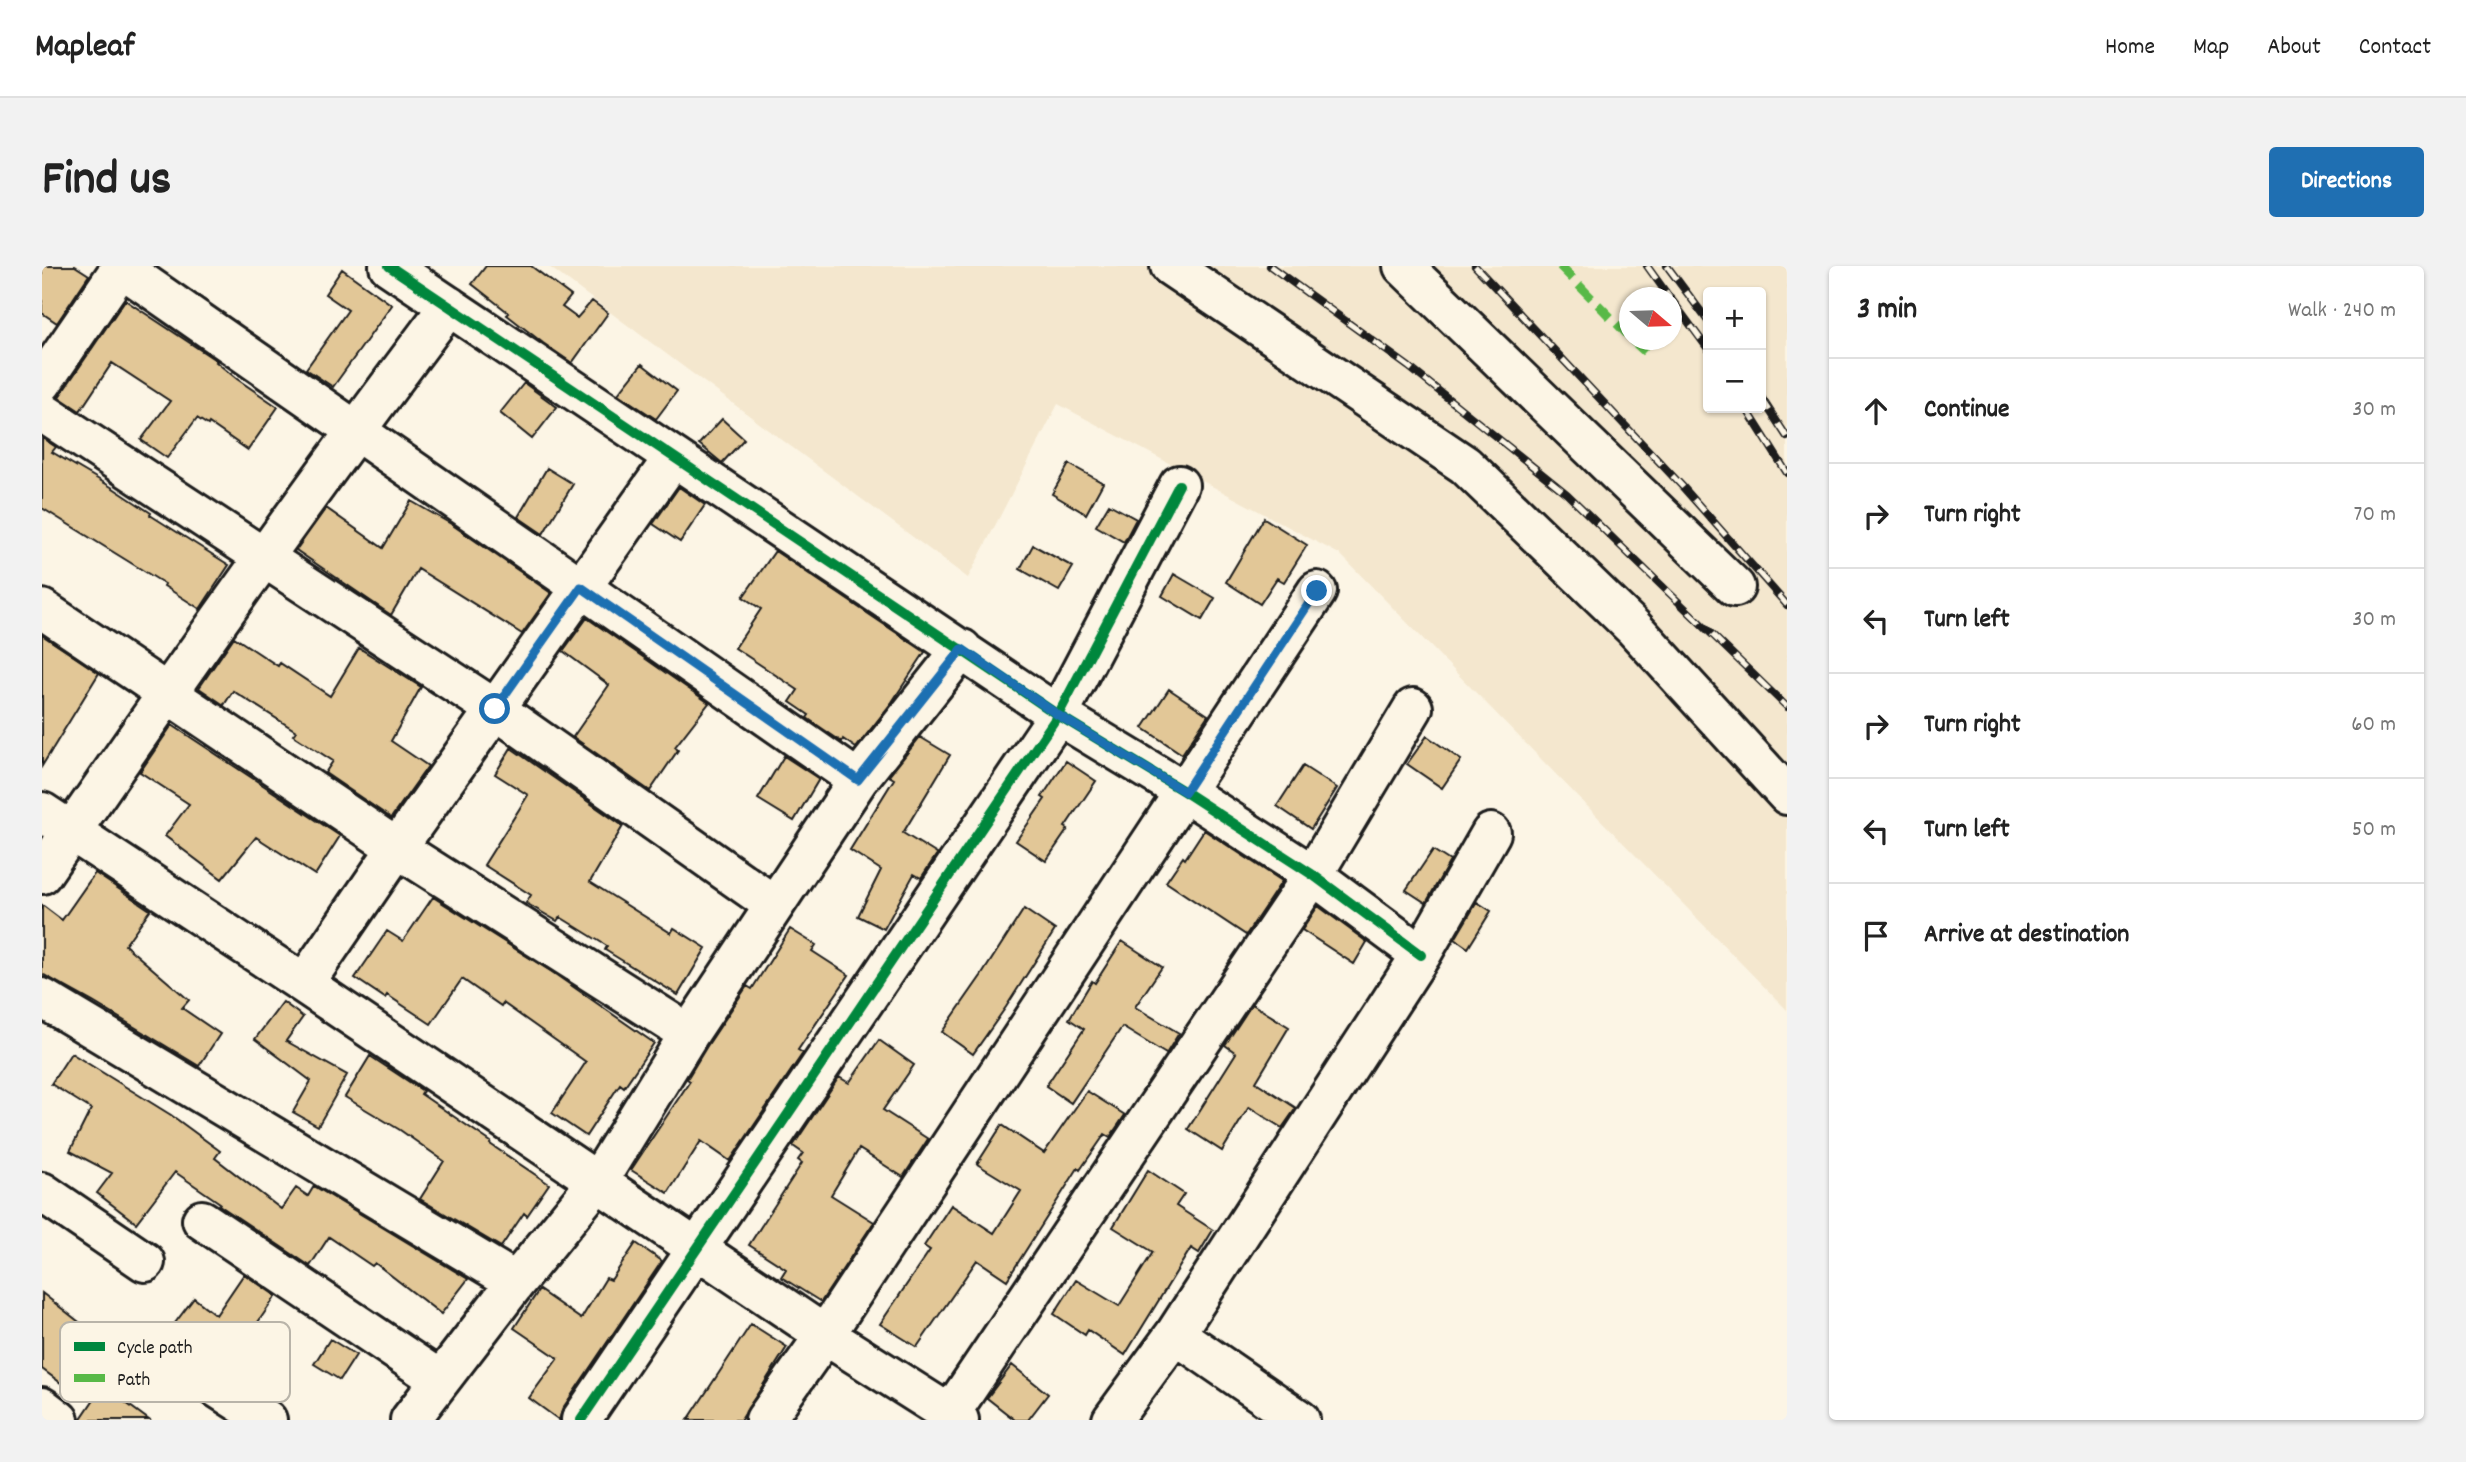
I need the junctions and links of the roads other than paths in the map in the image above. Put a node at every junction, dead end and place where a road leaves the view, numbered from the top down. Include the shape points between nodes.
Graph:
1 (388, 266) edge
2 (1170, 266) edge
3 (1404, 266) edge
4 (120, 267) edge
5 (449, 306) junction
6 (42, 383) edge
7 (42, 412) edge
8 (355, 430) junction
9 (673, 458) junction
10 (1179, 485) dead end
11 (265, 559) junction
12 (581, 587) junction
13 (1735, 587) dead end
14 (1317, 591) dead end
15 (42, 609) edge
16 (962, 649) junction
17 (167, 692) junction
18 (1413, 708) dead end
19 (495, 709) junction
20 (1058, 715) junction
21 (858, 780) junction
22 (1185, 792) junction
23 (1787, 795) edge
24 (56, 822) edge
25 (1491, 833) dead end
26 (397, 848) junction
27 (42, 874) edge
28 (1313, 875) junction
29 (775, 905) junction
30 (1422, 955) junction
31 (304, 984) junction
32 (42, 998) edge
33 (689, 1034) junction
34 (598, 1181) junction
35 (42, 1192) edge
36 (202, 1220) dead end
37 (699, 1248) junction
38 (145, 1262) dead end
39 (516, 1282) junction
40 (1175, 1334) junction
41 (825, 1335) junction
42 (440, 1380) junction
43 (239, 1402) edge
44 (42, 1407) edge
45 (952, 1418) edge
46 (59, 1420) edge
47 (267, 1420) edge
48 (410, 1420) edge
49 (581, 1420) edge
50 (765, 1420) edge
51 (1112, 1420) edge
52 (1300, 1420) edge

1 - 5 street
2 - 23 street via 1465,465 1633,627
3 - 13 street
4 - 6 street
4 - 8 street
5 - 8 street
5 - 9 street
7 - 11 street
8 - 11 street
8 - 12 street
9 - 12 street
9 - 16 street
10 - 20 street
11 - 17 street
11 - 19 street
12 - 19 street
12 - 21 street
14 - 22 street
15 - 17 street
16 - 20 street
16 - 21 street
17 - 24 street
17 - 26 street
18 - 28 street
19 - 26 street
19 - 29 street
20 - 22 street
20 - 37 street
21 - 29 street
22 - 28 street
22 - 41 street
24 - 27 street
24 - 31 street
25 - 30 street
26 - 31 street
26 - 33 street
28 - 30 street
28 - 45 street
29 - 33 street
30 - 40 street
31 - 34 street
32 - 39 street
33 - 34 street
34 - 37 street
34 - 39 street
35 - 38 street
36 - 42 street
37 - 41 street
37 - 49 street
39 - 42 street
40 - 51 street
40 - 52 street
41 - 45 street
41 - 50 street
42 - 48 street
43 - 47 street
44 - 46 street

